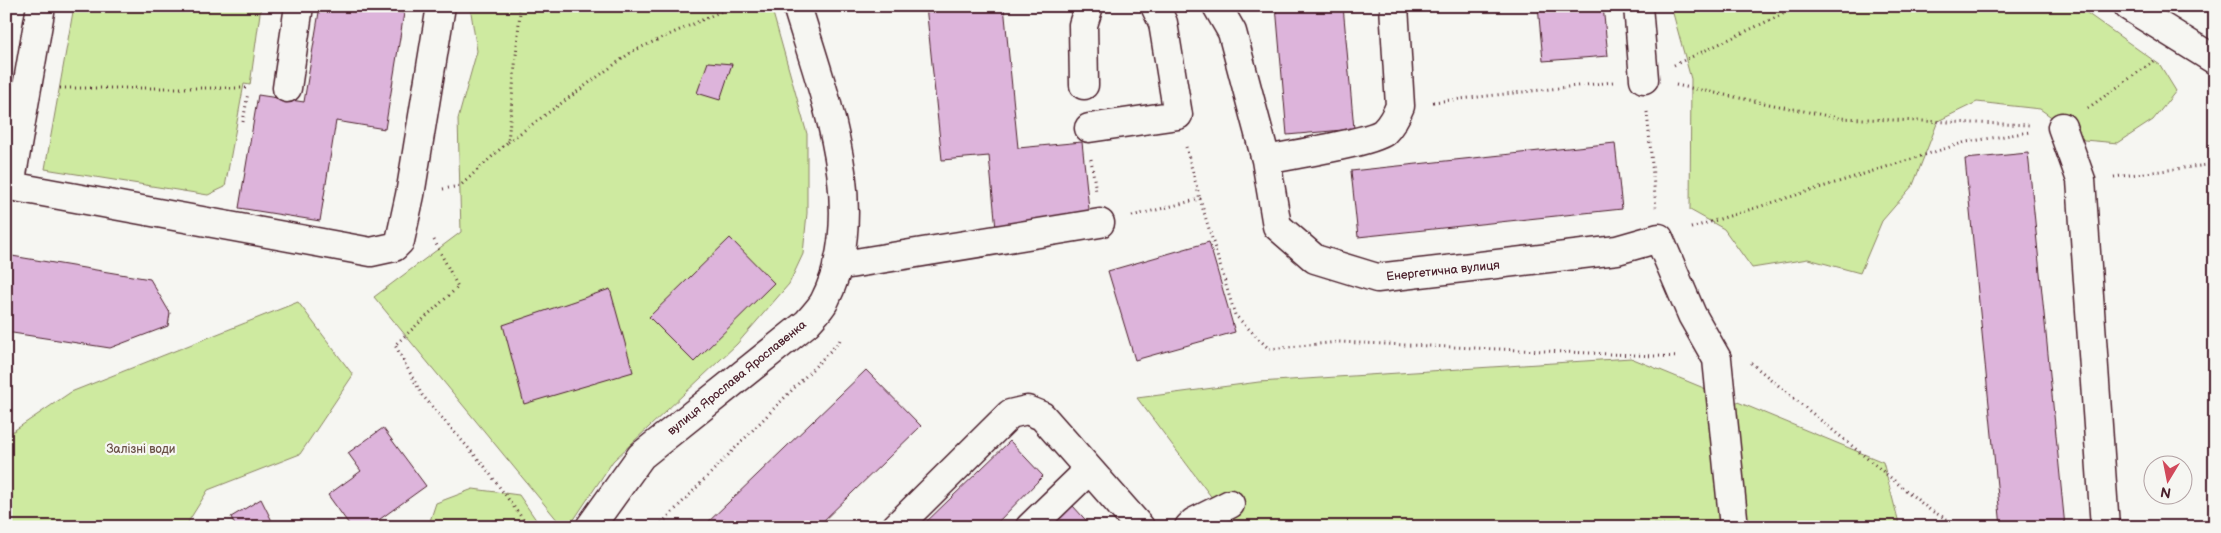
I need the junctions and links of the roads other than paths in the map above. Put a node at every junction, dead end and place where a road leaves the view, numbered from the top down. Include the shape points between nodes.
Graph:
1 (41, 6) edge
2 (299, 6) edge
3 (441, 6) edge
4 (797, 6) edge
5 (1089, 6) edge
6 (1155, 6) edge
7 (1217, 6) edge
8 (1394, 6) edge
9 (1638, 6) edge
10 (2128, 6) edge
11 (2215, 60) edge
12 (1644, 78) road end
13 (1084, 85) dead end
14 (287, 88) dead end
15 (2062, 127) road end
16 (1089, 128) dead end
17 (1266, 160) junction
18 (8, 188) edge
19 (1100, 223) road end
20 (837, 266) junction
21 (1089, 470) junction
22 (1230, 504) dead end
23 (590, 527) edge
24 (896, 527) edge
25 (1030, 527) edge
26 (1140, 527) edge
27 (1189, 527) edge
28 (1734, 527) edge
29 (2105, 527) edge

1 - 18 street
2 - 14 street
3 - 18 street via 410,195 400,240 394,247 371,252
4 - 20 street, вулиця Ярослава Ярославенка via 836,138 845,217
5 - 13 street via 1083,25
6 - 16 street via 1163,23 1178,115
7 - 17 street, Енергетична вулиця via 1232,32
8 - 17 street via 1400,106 1394,120 1382,134
9 - 12 street
10 - 11 street
15 - 29 street via 2081,180
17 - 28 street, Енергетична вулиця via 1277,226 1315,259 1377,278 1617,250 1659,238 1692,315 1717,359
19 - 20 street
20 - 23 street, вулиця Ярослава Ярославенка via 824,302 807,323 641,456
21 - 24 street via 1042,416 1027,410 1010,414
21 - 25 street
21 - 26 street
22 - 27 street

